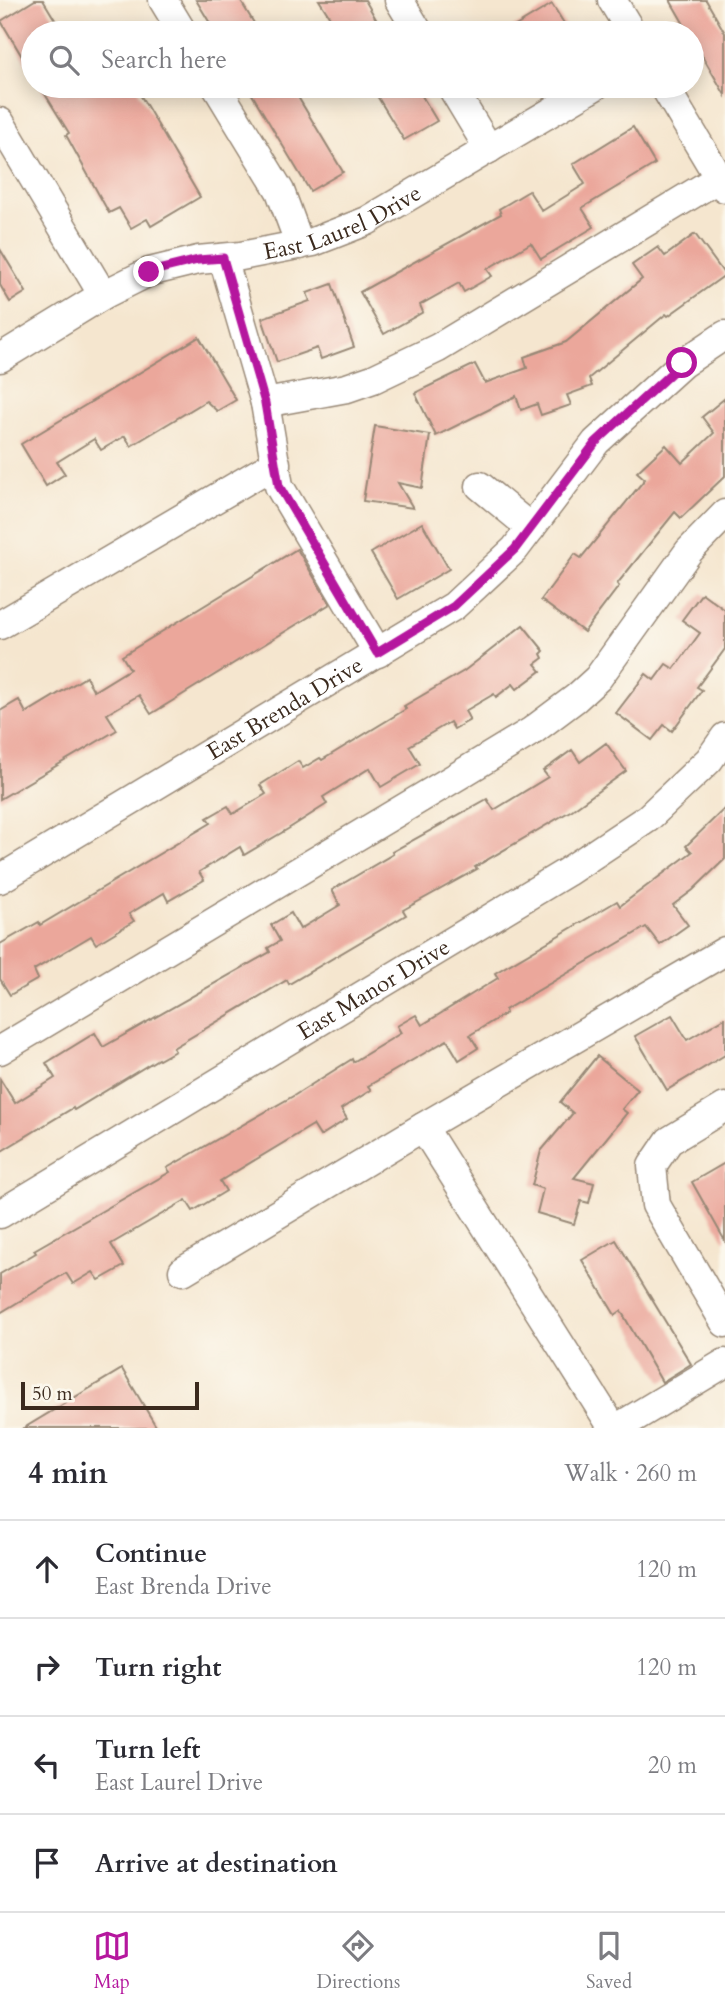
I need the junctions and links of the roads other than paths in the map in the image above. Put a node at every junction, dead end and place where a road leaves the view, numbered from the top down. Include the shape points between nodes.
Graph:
1 (163, 0) edge
2 (399, 0) edge
3 (612, 0) edge
4 (176, 21) edge
5 (412, 21) edge
6 (625, 21) edge
7 (223, 98) edge
8 (458, 98) edge
9 (575, 98) edge
10 (671, 98) edge
11 (0, 122) edge
12 (489, 149) junction
13 (722, 183) edge
14 (300, 245) junction
15 (223, 258) junction
16 (103, 295) junction
17 (725, 335) edge
18 (0, 358) edge
19 (265, 403) junction
20 (276, 463) junction
21 (480, 486) dead end
22 (725, 514) edge
23 (531, 528) junction
24 (0, 625) edge
25 (377, 653) junction
26 (725, 737) edge
27 (0, 879) edge
28 (725, 951) edge
29 (0, 1050) edge
30 (725, 1107) edge
31 (423, 1127) junction
32 (0, 1213) edge
33 (183, 1271) dead end
34 (715, 1284) edge
35 (725, 1323) edge
36 (725, 1363) edge
37 (615, 1428) edge

1 - 4 street
2 - 5 street
3 - 6 street
7 - 14 street via 281,191
8 - 12 street
9 - 12 street, East Laurel Drive
10 - 13 street
11 - 16 street
12 - 14 street, East Laurel Drive via 368,221
13 - 19 street via 439,348 347,388
14 - 15 street, East Laurel Drive
15 - 16 street, East Laurel Drive via 149,272
15 - 19 street
16 - 18 street, East Laurel Drive
17 - 23 street, East Brenda Drive via 682,363 596,442
19 - 20 street
20 - 24 street
20 - 25 street via 279,486
21 - 23 street
22 - 29 street via 689,551 598,678 532,731
23 - 25 street, East Brenda Drive via 454,606
25 - 27 street, East Brenda Drive
26 - 32 street, East Manor Drive via 709,760 648,818 567,872
28 - 31 street
30 - 34 street via 669,1141 652,1166 656,1205
31 - 33 street
31 - 37 street
34 - 35 street
36 - 37 street

